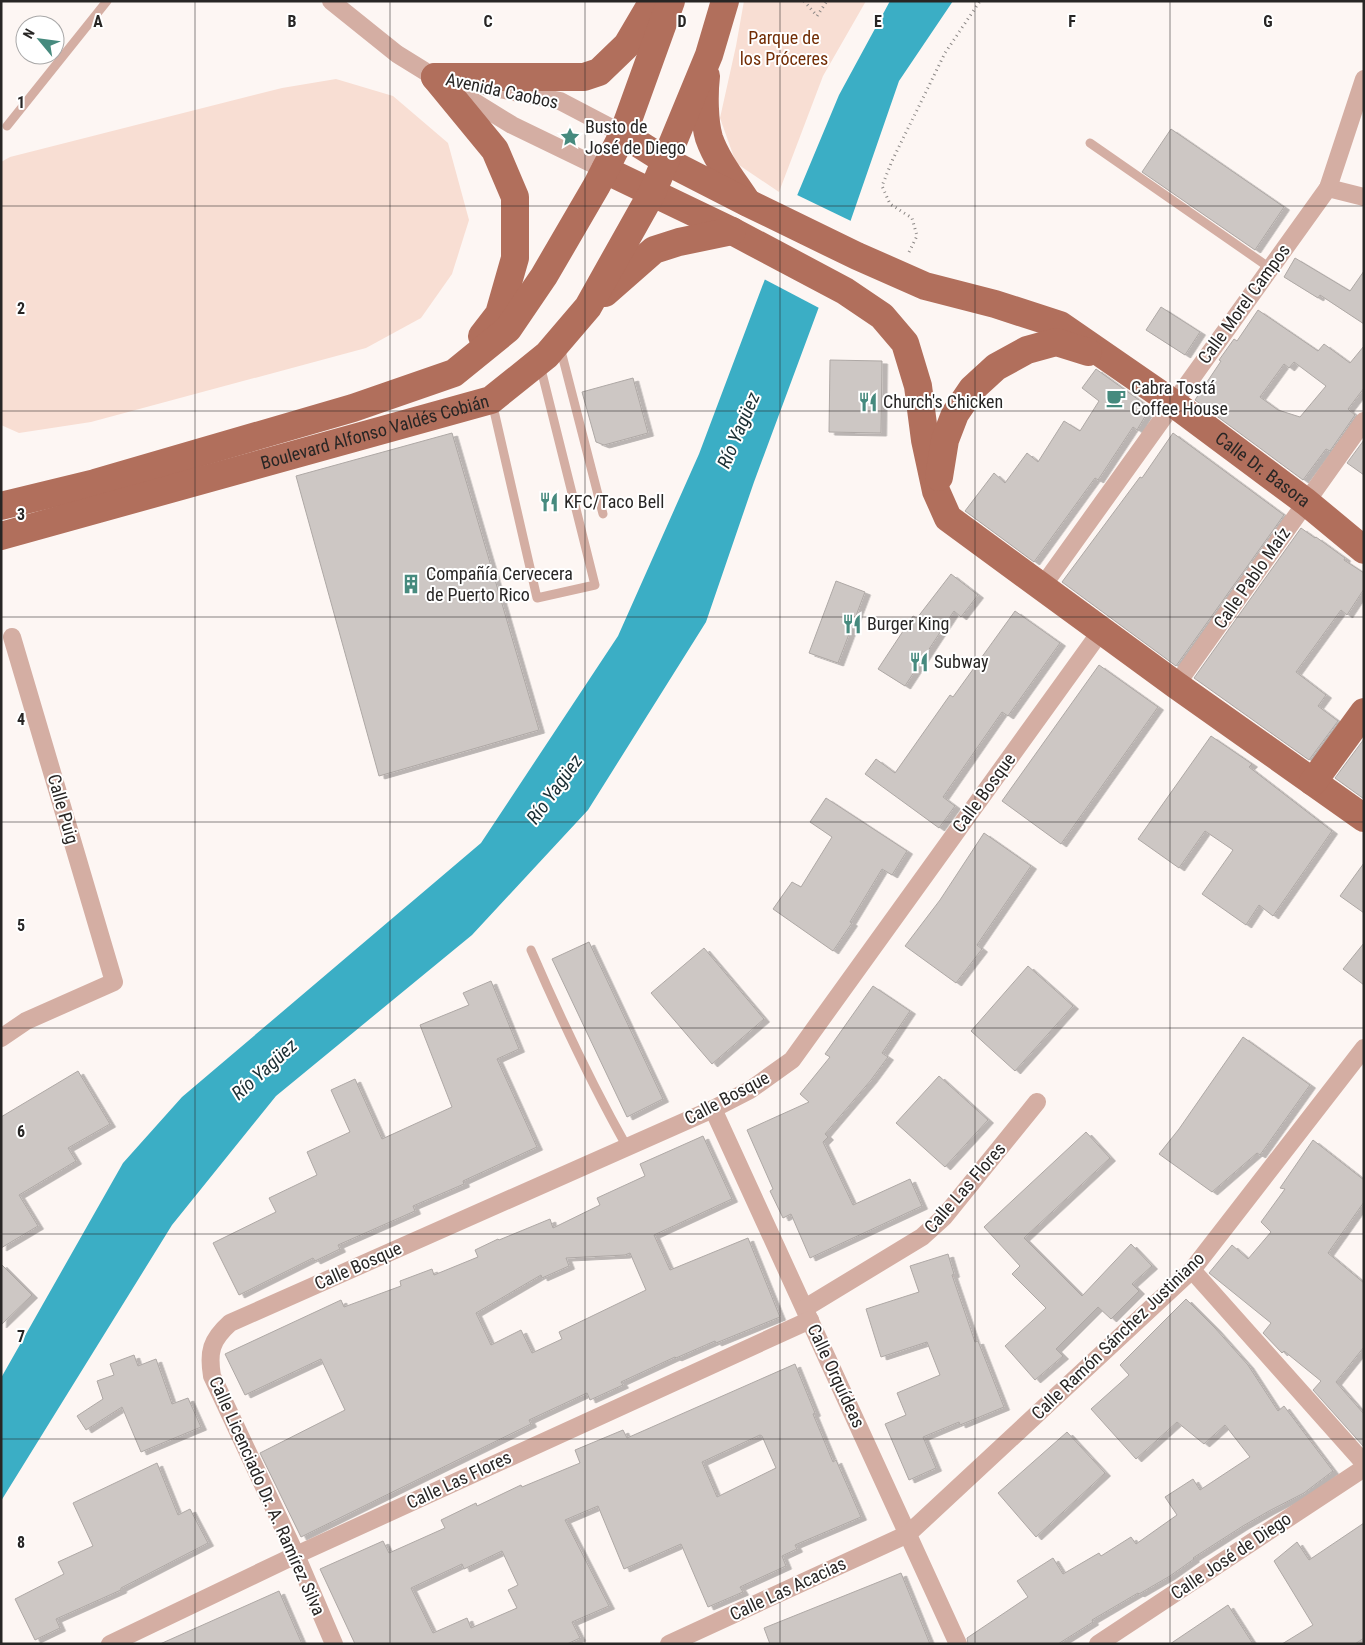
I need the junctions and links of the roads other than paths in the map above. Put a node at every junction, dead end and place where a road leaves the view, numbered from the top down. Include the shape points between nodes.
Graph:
1 (107, 1) edge
2 (331, 1) edge
3 (653, 1) edge
4 (671, 1) edge
5 (726, 1) edge
6 (709, 55) junction
7 (434, 77) junction
8 (1364, 79) edge
9 (7, 126) dead end
10 (623, 134) junction
11 (1090, 143) dead end
12 (666, 161) junction
13 (605, 170) junction
14 (1328, 188) junction
15 (652, 193) junction
16 (1364, 197) edge
17 (748, 203) junction
18 (732, 231) junction
19 (1270, 268) junction
20 (588, 307) junction
21 (558, 342) junction
22 (1109, 358) junction
23 (539, 362) junction
24 (454, 373) junction
25 (491, 400) junction
26 (1173, 403) junction
27 (1364, 422) edge
28 (936, 491) junction
29 (1306, 502) junction
30 (1, 506) edge
31 (603, 514) dead end
32 (1, 536) edge
33 (1364, 550) edge
34 (1042, 587) junction
35 (1102, 630) junction
36 (12, 637) dead end
37 (1176, 685) junction
38 (1364, 712) edge
39 (1312, 782) junction
40 (1364, 818) edge
41 (531, 950) dead end
42 (1, 1038) edge
43 (1364, 1048) edge
44 (1037, 1102) dead end
45 (713, 1109) junction
46 (627, 1147) junction
47 (1192, 1270) junction
48 (807, 1314) junction
49 (230, 1323) joint
50 (1364, 1463) edge
51 (1364, 1468) edge
52 (908, 1534) junction
53 (296, 1555) junction
54 (110, 1644) edge
55 (334, 1644) edge
56 (669, 1644) edge
57 (958, 1644) edge
58 (1098, 1644) edge

1 - 9 lane
2 - 7 street, Avenida Caobos via 397,54
3 - 7 main road via 627,45 599,72 584,77
4 - 10 main road, Boulevard Alfonso Valdés Cobián
5 - 6 main road
6 - 12 main road, Boulevard Alfonso Valdés Cobián
6 - 17 main road via 704,95 709,137 722,164
7 - 10 street, Avenida Caobos via 560,101
7 - 13 street, Avenida Caobos via 512,126
7 - 24 main road via 495,150 515,197 515,258 499,314
8 - 14 street, Calle Morel Campos
10 - 12 main road, Calle Dr. Basora
10 - 13 main road, Boulevard Alfonso Valdés Cobián
11 - 19 lane
12 - 15 main road, Boulevard Alfonso Valdés Cobián
12 - 17 main road, Calle Dr. Basora
13 - 15 main road
13 - 24 main road, Boulevard Alfonso Valdés Cobián via 544,276 508,329
14 - 16 street
14 - 19 street, Calle Morel Campos
15 - 18 main road
15 - 20 main road, Boulevard Alfonso Valdés Cobián
17 - 22 main road, Calle Dr. Basora via 925,286 1060,325
18 - 20 main road via 654,250
18 - 28 main road via 845,291 882,316 905,343 918,386
19 - 26 street, Calle Morel Campos
20 - 21 main road, Boulevard Alfonso Valdés Cobián
21 - 23 main road, Boulevard Alfonso Valdés Cobián
21 - 31 lane
22 - 26 main road, Calle Dr. Basora
22 - 28 main road via 1056,342 1027,350 996,366 972,389 955,414 945,440
23 - 25 main road, Boulevard Alfonso Valdés Cobián
23 - 25 lane via 595,584 538,598
24 - 30 main road, Boulevard Alfonso Valdés Cobián via 353,408 95,483
25 - 32 main road, Boulevard Alfonso Valdés Cobián
26 - 29 main road, Calle Dr. Basora
26 - 34 street, Calle Morel Campos
27 - 29 street, Calle Pablo Maíz
28 - 34 main road via 948,518
29 - 33 main road, Calle Dr. Basora
29 - 37 street, Calle Pablo Maíz
34 - 35 main road
35 - 37 main road
35 - 45 street, Calle Bosque via 792,1060 750,1090
36 - 42 street, Calle Puig via 114,982 26,1020
37 - 39 main road
38 - 39 main road
39 - 40 main road
41 - 46 lane via 590,1080
43 - 47 street, Calle Ramón Sánchez Justiniano
44 - 48 street, Calle Las Flores via 944,1217 922,1237
45 - 46 street, Calle Bosque
45 - 48 street, Calle Orquídeas
46 - 49 street, Calle Bosque
47 - 50 street
47 - 52 street, Calle Ramón Sánchez Justiniano
48 - 52 street, Calle Orquídeas
48 - 53 street, Calle Las Flores
49 - 53 street, Calle Licenciado Dr. A. Ramírez Silva via 212,1344 209,1359 212,1376
51 - 58 street, Calle José de Diego
52 - 56 street, Calle Las Acacias
52 - 57 street, Calle Orquídeas
53 - 54 street, Calle Las Flores
53 - 55 street, Calle Licenciado Dr. A. Ramírez Silva

